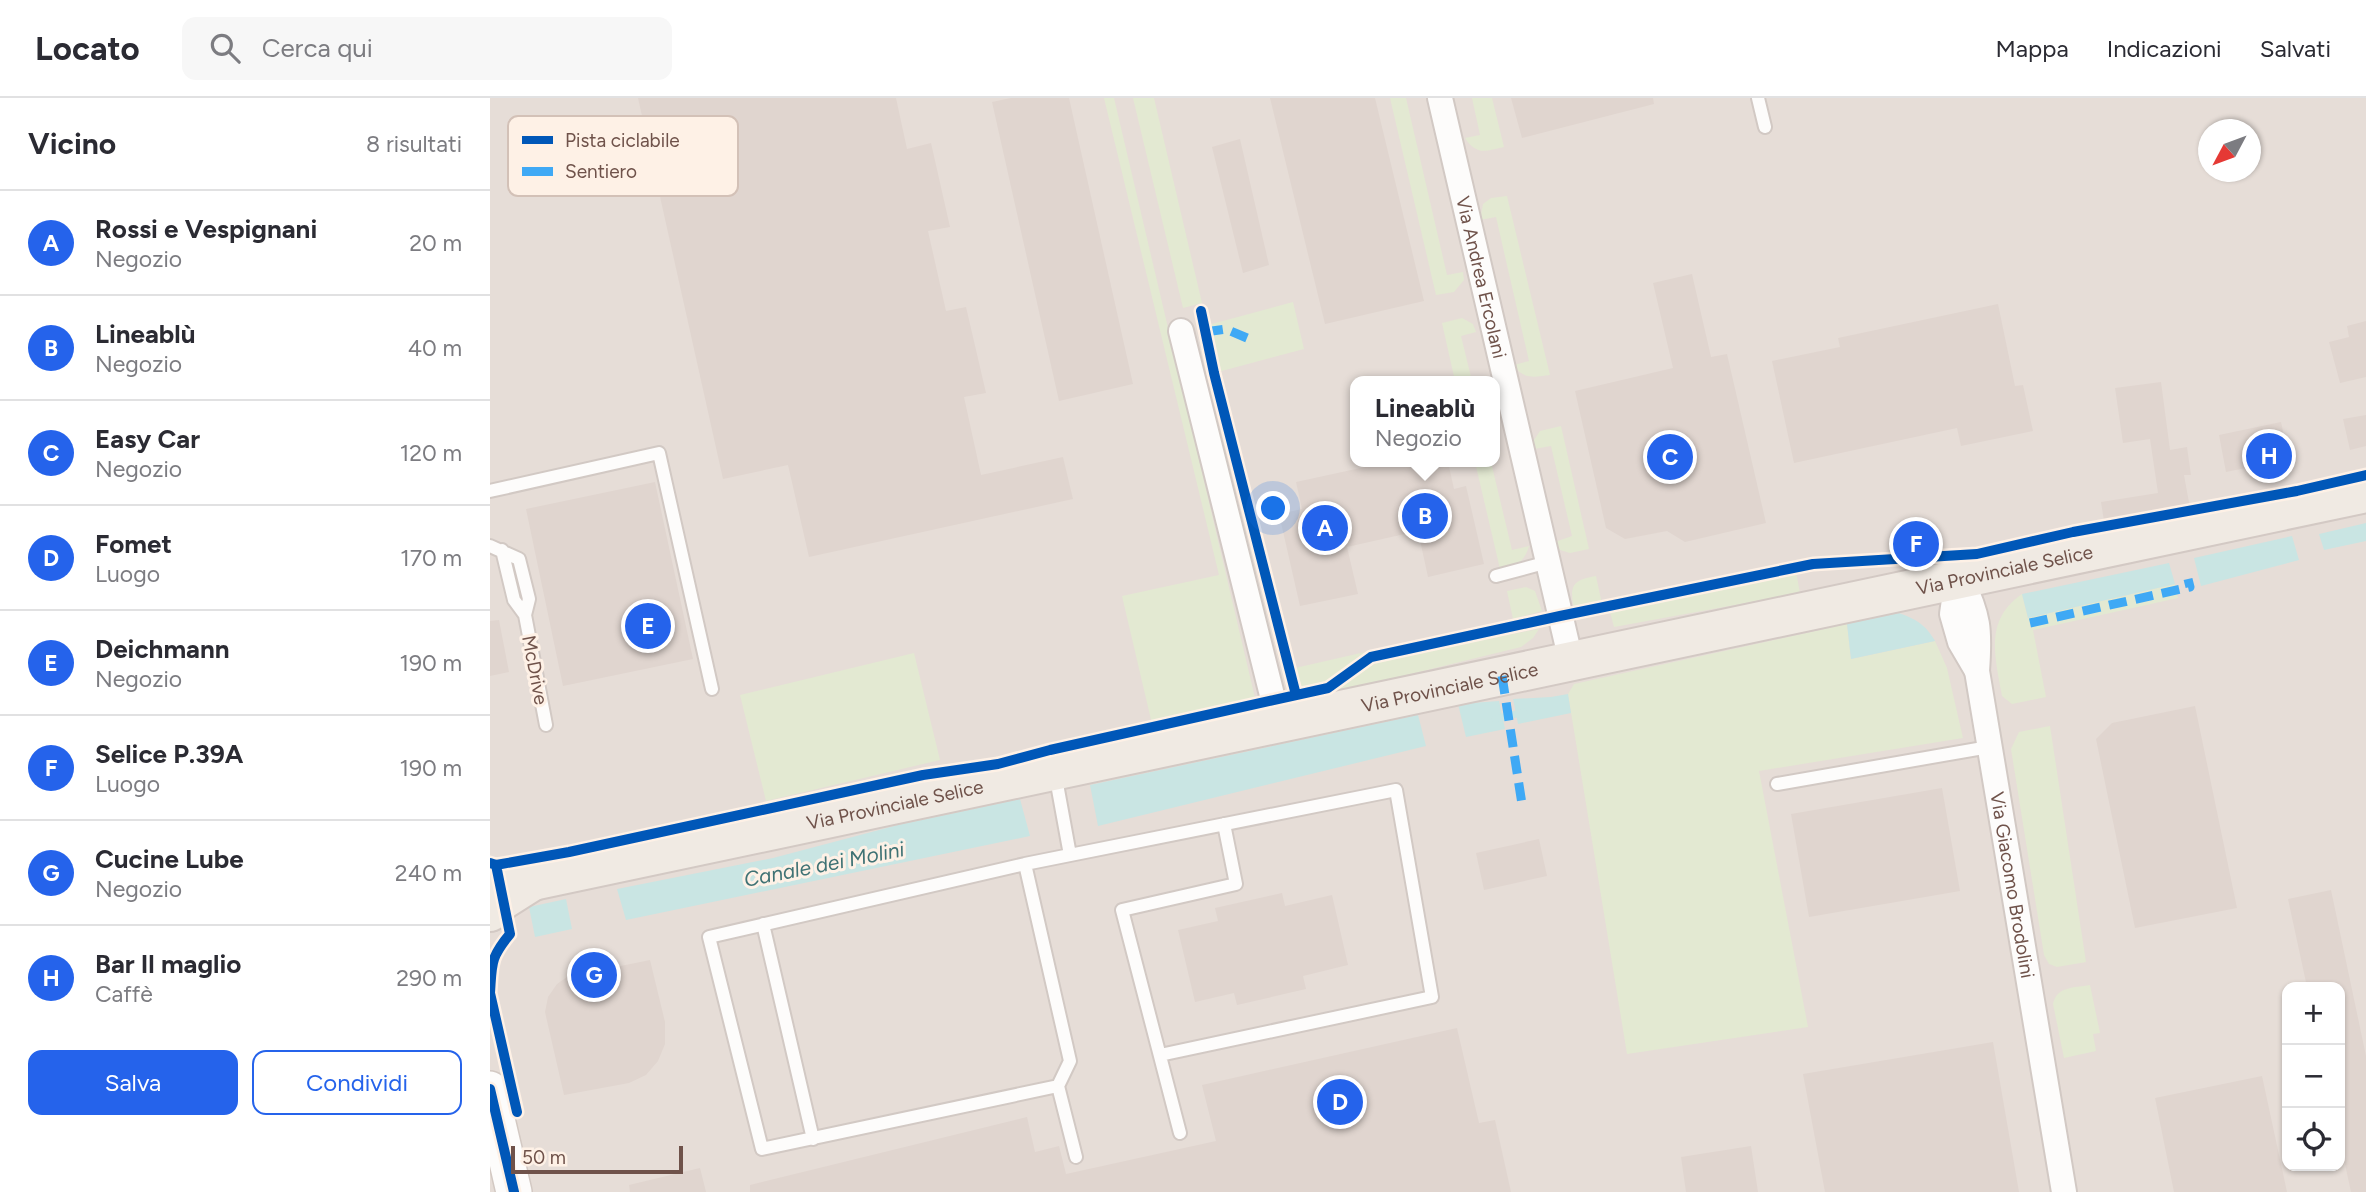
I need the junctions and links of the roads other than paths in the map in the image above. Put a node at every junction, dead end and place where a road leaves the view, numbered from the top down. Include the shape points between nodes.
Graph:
1 (1440, 98) edge
2 (1758, 98) edge
3 (1765, 127) dead end
4 (1181, 331) dead end
5 (490, 491) edge
6 (2366, 493) edge
7 (496, 548) edge
8 (1548, 562) junction
9 (1496, 576) dead end
10 (1967, 590) junction
11 (1571, 661) junction
12 (712, 689) dead end
13 (1279, 723) junction
14 (545, 725) dead end
15 (1989, 747) junction
16 (1055, 770) junction
17 (1777, 784) dead end
18 (1224, 824) junction
19 (1070, 855) junction
20 (1025, 864) junction
21 (490, 880) edge
22 (533, 881) junction
23 (490, 912) edge
24 (763, 924) junction
25 (1160, 1055) junction
26 (1058, 1086) junction
27 (490, 1089) edge
28 (1180, 1133) dead end
29 (813, 1139) junction
30 (1076, 1157) dead end
31 (514, 1192) edge
32 (2064, 1192) edge

1 - 8 street, Via Andrea Ercolani via 1508,411
2 - 3 lane
4 - 13 street
5 - 12 lane via 659,453
6 - 10 main road, Via Provinciale Selice
7 - 14 lane, McDrive via 519,559 529,599 525,615
8 - 9 lane
8 - 11 street, Via Andrea Ercolani
10 - 11 main road, Via Provinciale Selice via 1918,588
10 - 15 street, Via Giacomo Brodolini via 1980,634 1977,671
11 - 13 main road, Via Provinciale Selice
13 - 16 main road, Via Provinciale Selice
15 - 17 lane
15 - 32 street, Via Giacomo Brodolini
16 - 19 lane
16 - 22 main road, Via Provinciale Selice
18 - 19 lane
18 - 25 lane via 1236,884 1122,910
18 - 25 lane via 1395,790 1432,997
19 - 20 lane
20 - 24 lane
20 - 26 lane via 1070,1061
21 - 22 main road, Via Provinciale Selice
22 - 23 main road, Via Provinciale Selice
24 - 29 lane
24 - 29 lane via 709,937 762,1149
25 - 28 lane
26 - 29 lane
26 - 30 lane
27 - 31 street

